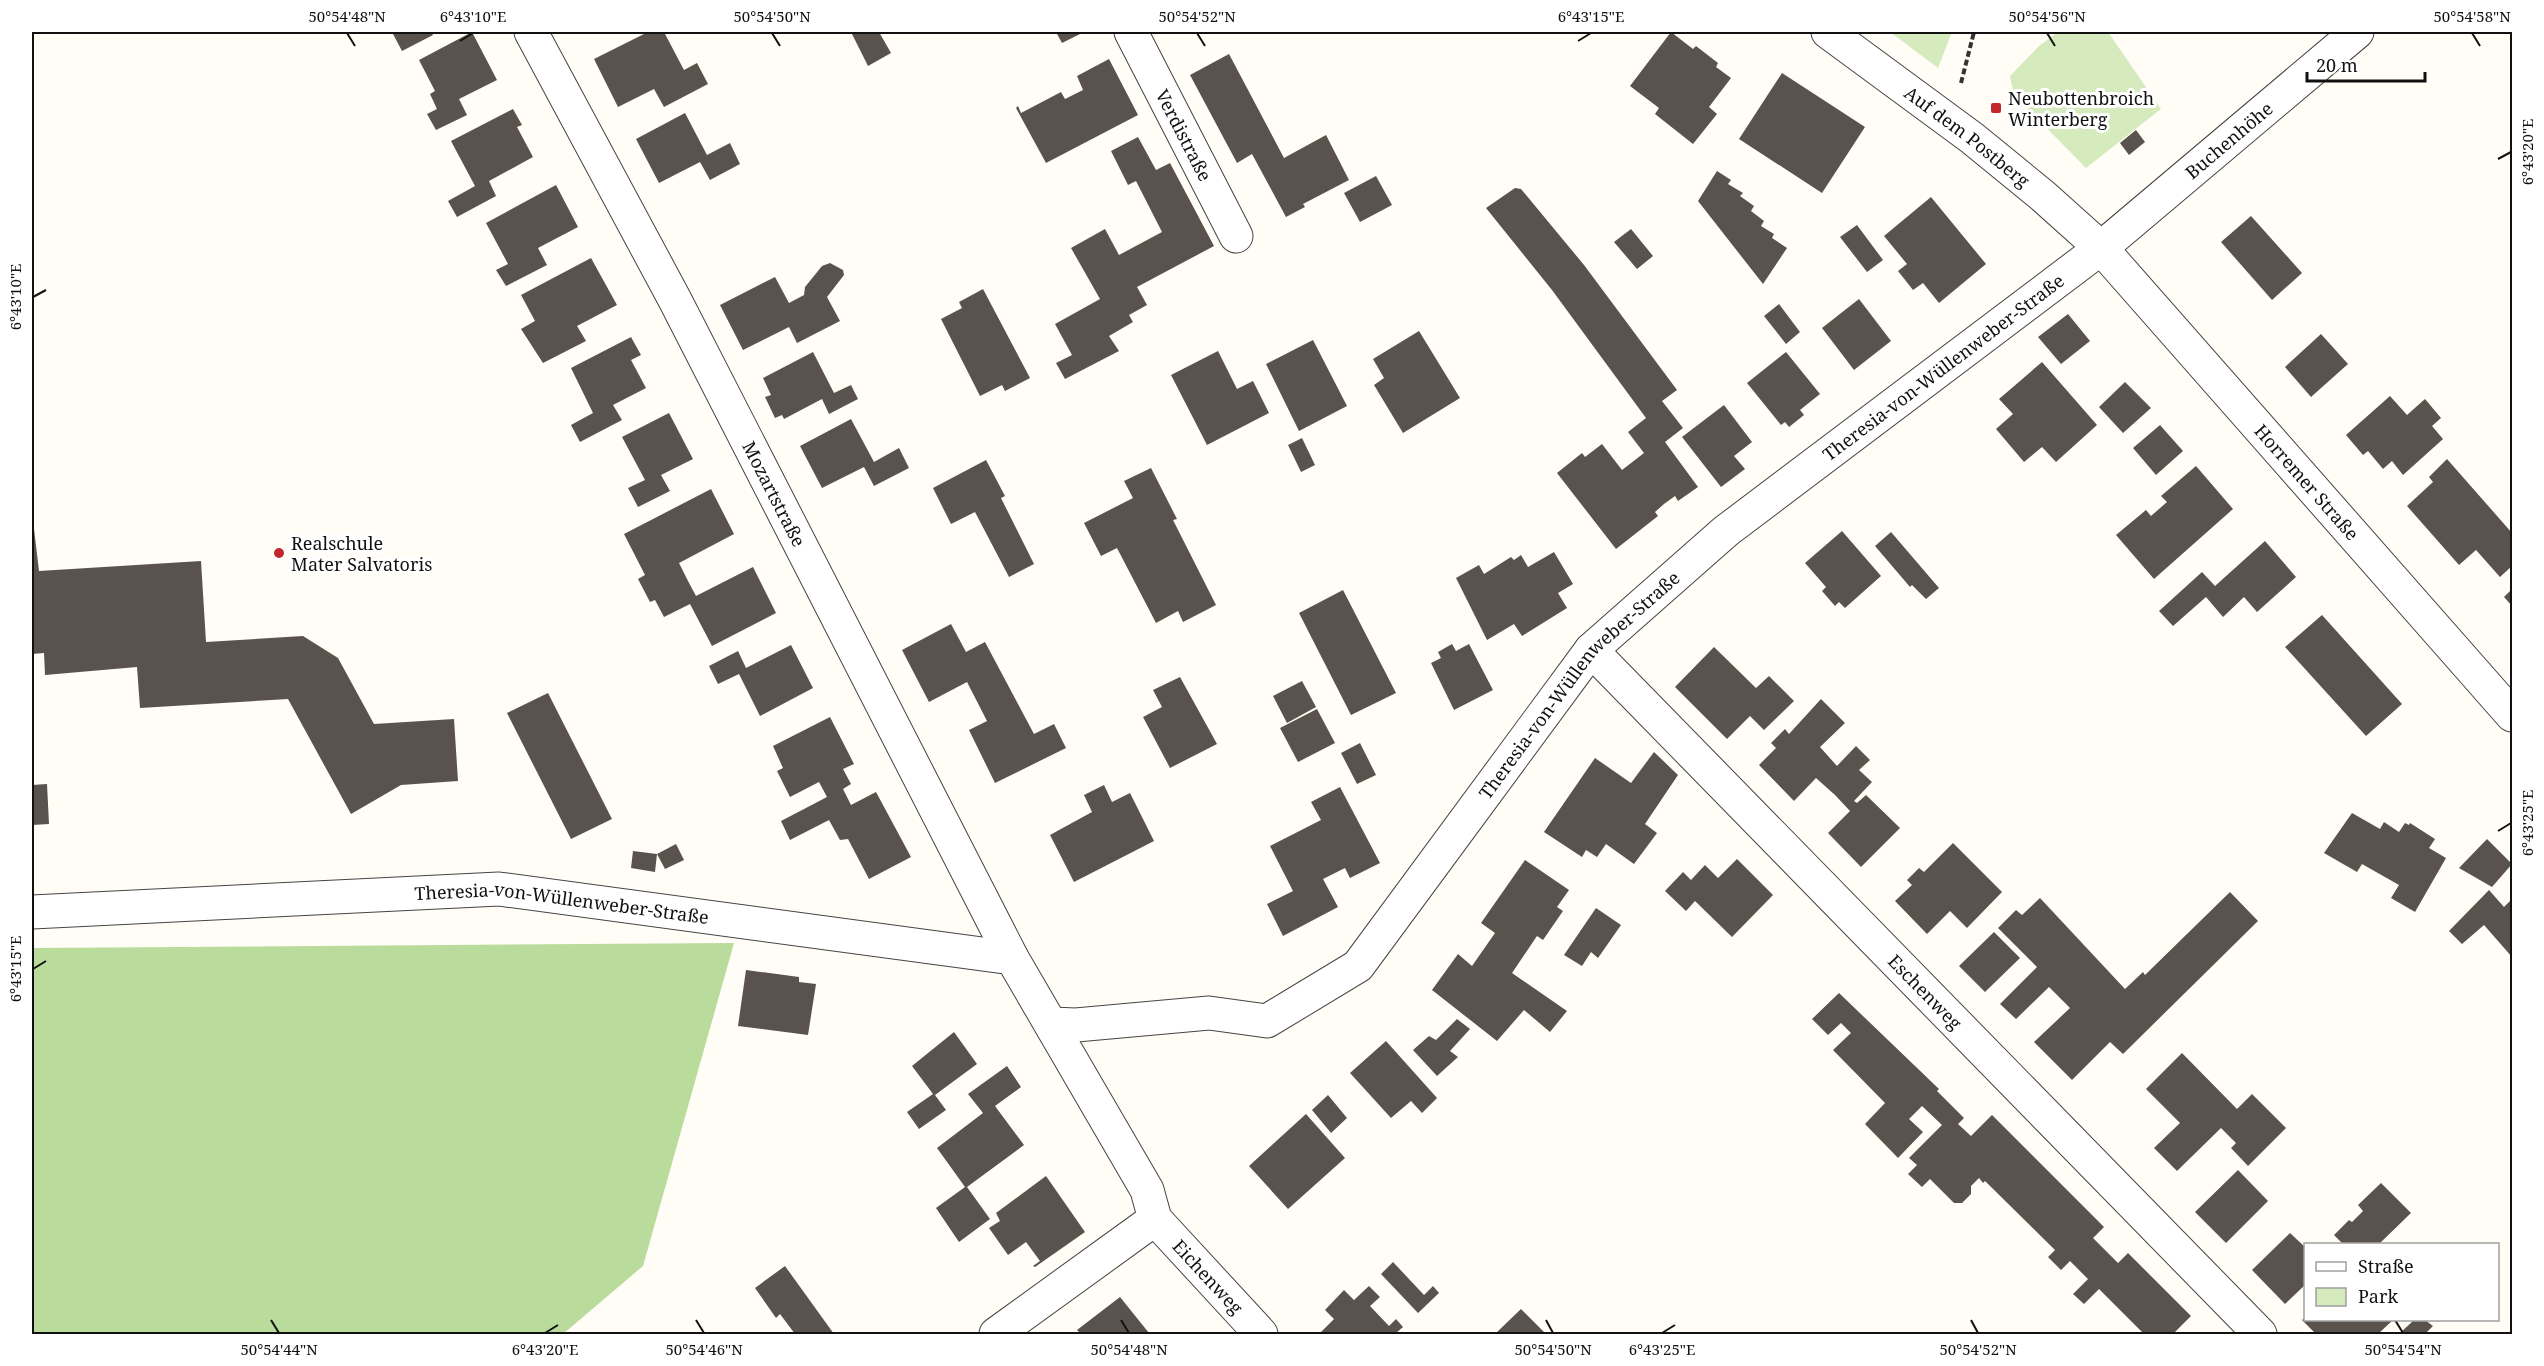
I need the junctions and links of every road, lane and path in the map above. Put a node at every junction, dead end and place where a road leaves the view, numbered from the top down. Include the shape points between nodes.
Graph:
1 (531, 32) edge
2 (1131, 32) edge
3 (1828, 32) edge
4 (1974, 32) edge
5 (2356, 32) edge
6 (1960, 89) dead end
7 (1236, 236) dead end
8 (2101, 248) junction
9 (1591, 650) junction
10 (2512, 715) edge
11 (32, 912) edge
12 (1012, 958) junction
13 (1051, 1024) junction
14 (1155, 1219) junction
15 (996, 1335) edge
16 (1261, 1335) edge
17 (2260, 1335) edge

1 - 12 street, Mozartstraße via 675,300
2 - 7 street, Verdistraße
3 - 8 street, Auf dem Postberg via 1972,138
4 - 6 path
5 - 8 street, Buchenhöhe
8 - 9 street, Theresia-von-Wüllenweber-Straße via 1726,531
8 - 10 street, Horremer Straße
9 - 13 street, Theresia-von-Wüllenweber-Straße via 1358,966 1267,1021 1209,1013
9 - 17 street, Eschenweg
11 - 12 street, Theresia-von-Wüllenweber-Straße via 499,889
12 - 13 street
13 - 14 street via 1147,1190
14 - 15 street
14 - 16 street, Eichenweg

